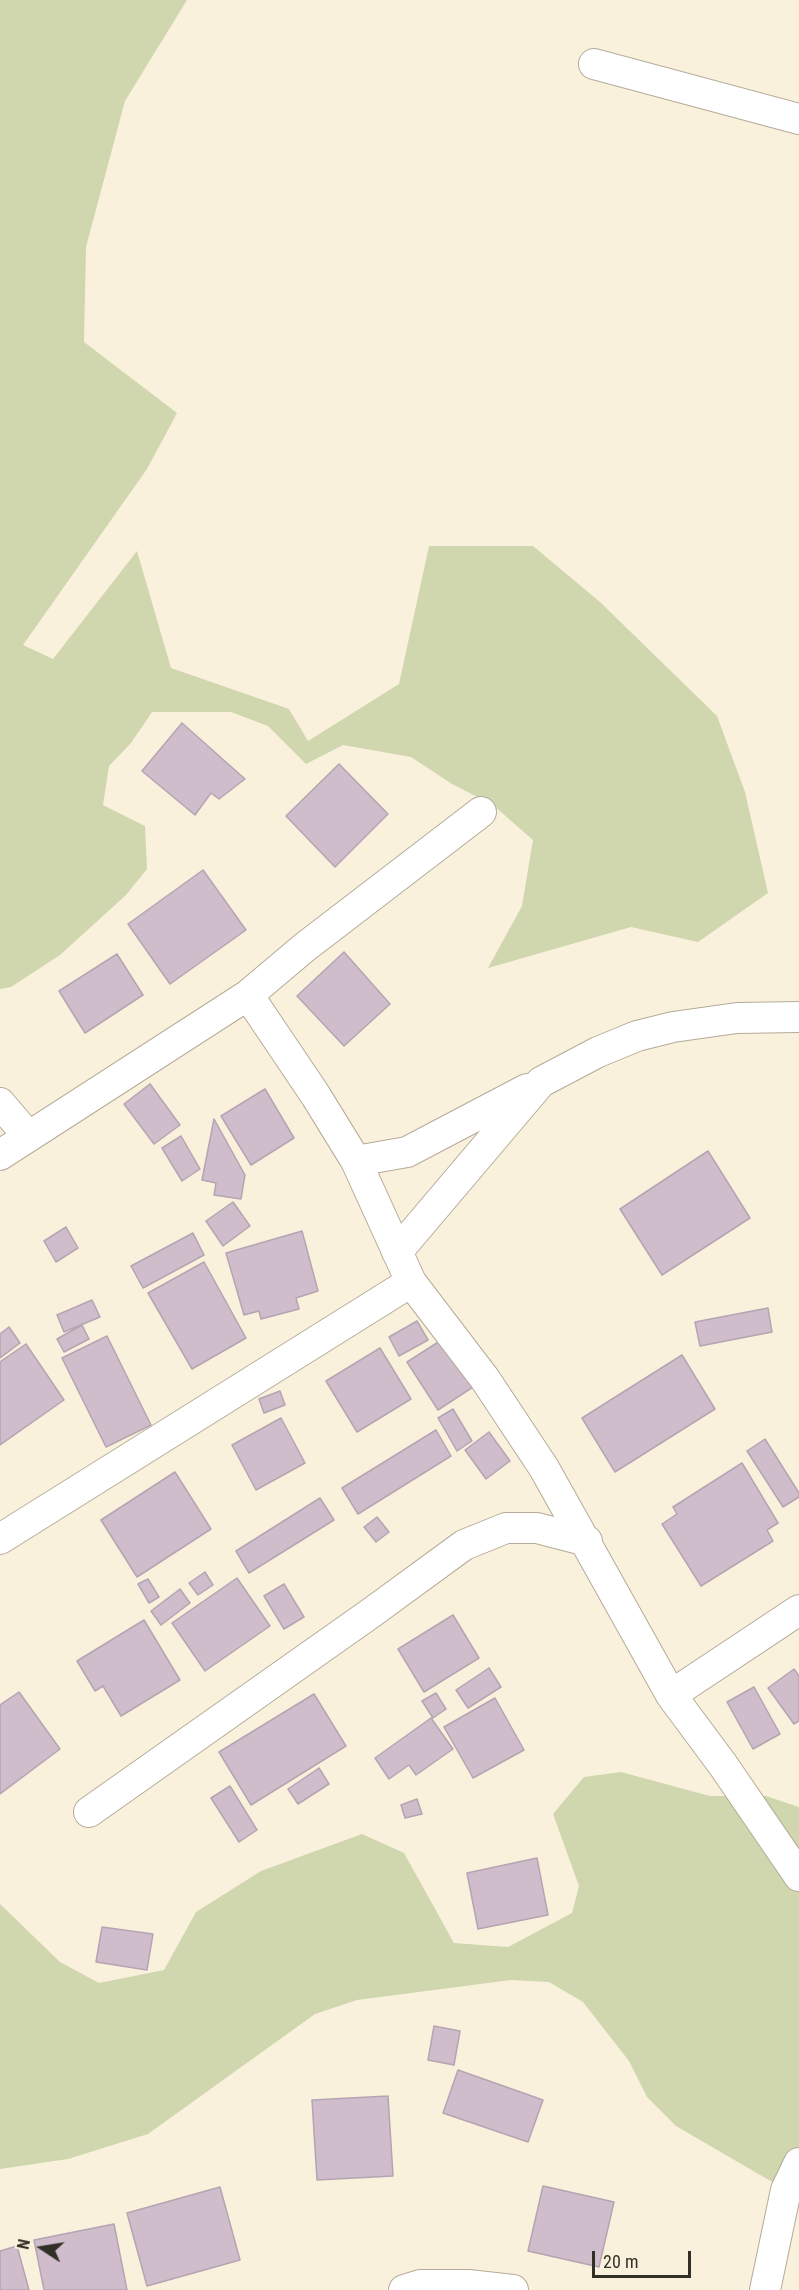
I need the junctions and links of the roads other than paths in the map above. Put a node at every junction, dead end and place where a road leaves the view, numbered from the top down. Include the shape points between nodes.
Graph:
1 (594, 64) dead end
2 (799, 119) edge
3 (481, 812) dead end
4 (248, 995) junction
5 (799, 1017) edge
6 (541, 1082) junction
7 (0, 1103) edge
8 (28, 1136) junction
9 (0, 1155) edge
10 (356, 1161) junction
11 (397, 1252) junction
12 (411, 1282) junction
13 (0, 1539) edge
14 (587, 1541) junction
15 (799, 1610) edge
16 (671, 1695) junction
17 (89, 1812) dead end
18 (799, 1876) edge
19 (799, 2163) edge
20 (404, 2290) edge
21 (513, 2290) edge
22 (765, 2290) edge

1 - 2 street
3 - 4 street
4 - 8 street
4 - 10 street
5 - 6 street via 737,1018 637,1036
6 - 10 street via 407,1152
6 - 11 street
7 - 8 street
8 - 9 street
10 - 11 street
11 - 12 street
12 - 13 street
12 - 14 street via 485,1379 544,1467
14 - 16 street
14 - 17 street via 537,1528 506,1528 464,1545
15 - 16 street
16 - 18 street
19 - 22 street via 786,2190
20 - 21 street via 420,2285

